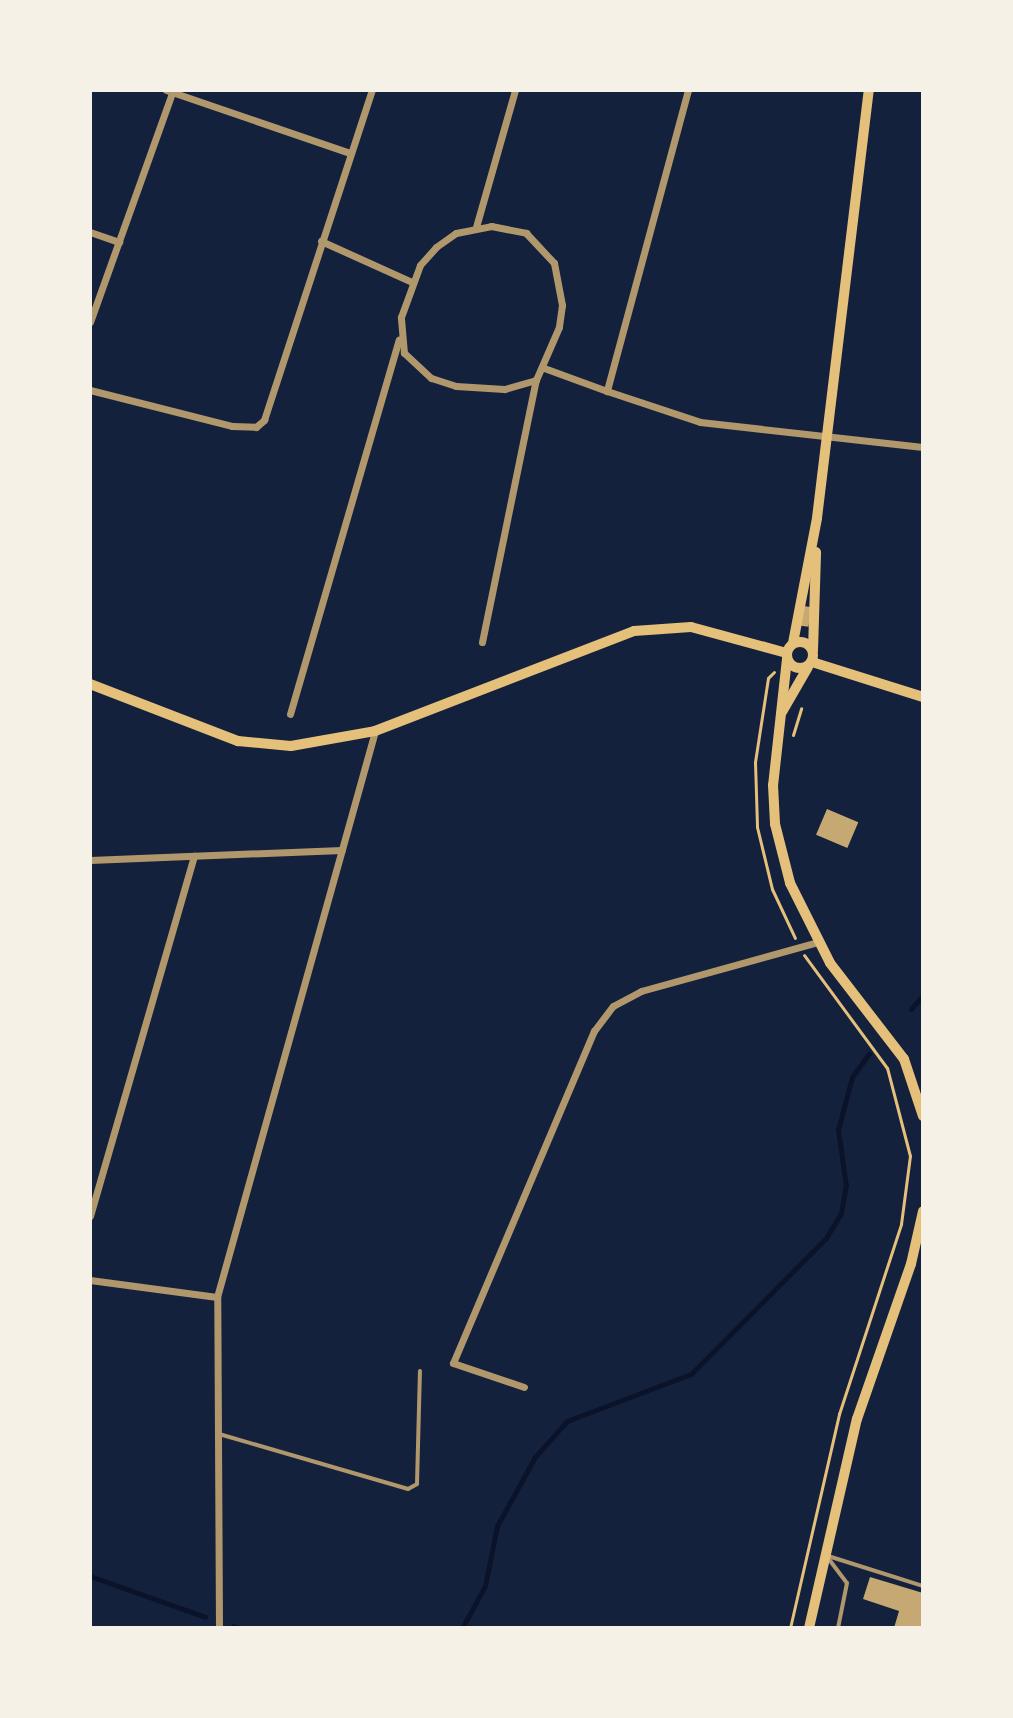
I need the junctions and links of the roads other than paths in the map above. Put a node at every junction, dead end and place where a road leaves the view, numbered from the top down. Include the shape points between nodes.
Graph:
1 (372, 90) edge
2 (515, 90) edge
3 (688, 90) edge
4 (869, 90) edge
5 (170, 91) edge
6 (350, 153) junction
7 (476, 227) junction
8 (90, 232) edge
9 (321, 241) junction
10 (119, 242) junction
11 (412, 282) junction
12 (90, 322) edge
13 (399, 338) junction
14 (544, 368) junction
15 (536, 380) junction
16 (90, 390) edge
17 (607, 391) junction
18 (827, 437) junction
19 (923, 447) edge
20 (817, 518) junction
21 (482, 642) dead end
22 (813, 650) junction
23 (789, 652) junction
24 (810, 664) junction
25 (90, 684) edge
26 (923, 697) edge
27 (290, 714) dead end
28 (780, 717) junction
29 (375, 731) junction
30 (342, 850) junction
31 (194, 856) junction
32 (90, 860) edge
33 (818, 942) junction
34 (923, 1116) edge
35 (923, 1211) edge
36 (90, 1216) edge
37 (90, 1280) edge
38 (217, 1297) junction
39 (420, 1371) dead end
40 (524, 1387) dead end
41 (218, 1434) junction
42 (826, 1555) junction
43 (923, 1586) edge
44 (219, 1628) edge
45 (809, 1628) edge
46 (838, 1628) edge

1 - 6 street
2 - 7 street
3 - 17 street
4 - 18 main road
5 - 6 street
5 - 10 street
6 - 9 street
7 - 11 street via 436,247
7 - 14 street via 526,233 554,263 562,305 554,350
8 - 10 street
9 - 11 street
9 - 16 street via 269,410 256,427 232,426
10 - 12 street
11 - 13 street
13 - 15 street via 412,363 431,378 456,386 504,389
13 - 27 street
14 - 15 street
14 - 17 street
15 - 21 street
17 - 18 street via 700,422
18 - 19 street
18 - 20 main road
20 - 22 main road
20 - 23 main road
22 - 23 main road via 807,643
22 - 24 main road
23 - 24 main road via 796,668
23 - 28 main road
23 - 29 main road via 691,627 634,631
24 - 26 main road
24 - 28 main road
25 - 29 main road via 238,741 291,746
28 - 33 main road via 775,824 790,883
29 - 30 street
30 - 31 street
30 - 38 street
31 - 32 street
31 - 36 street
33 - 34 main road via 904,1059
33 - 40 street via 641,991 613,1006 594,1031 453,1363
35 - 42 main road via 911,1264 857,1419
37 - 38 street
38 - 41 street
39 - 41 lane via 417,1484 408,1489
41 - 44 street
42 - 43 lane
42 - 45 main road
42 - 46 lane via 847,1583

